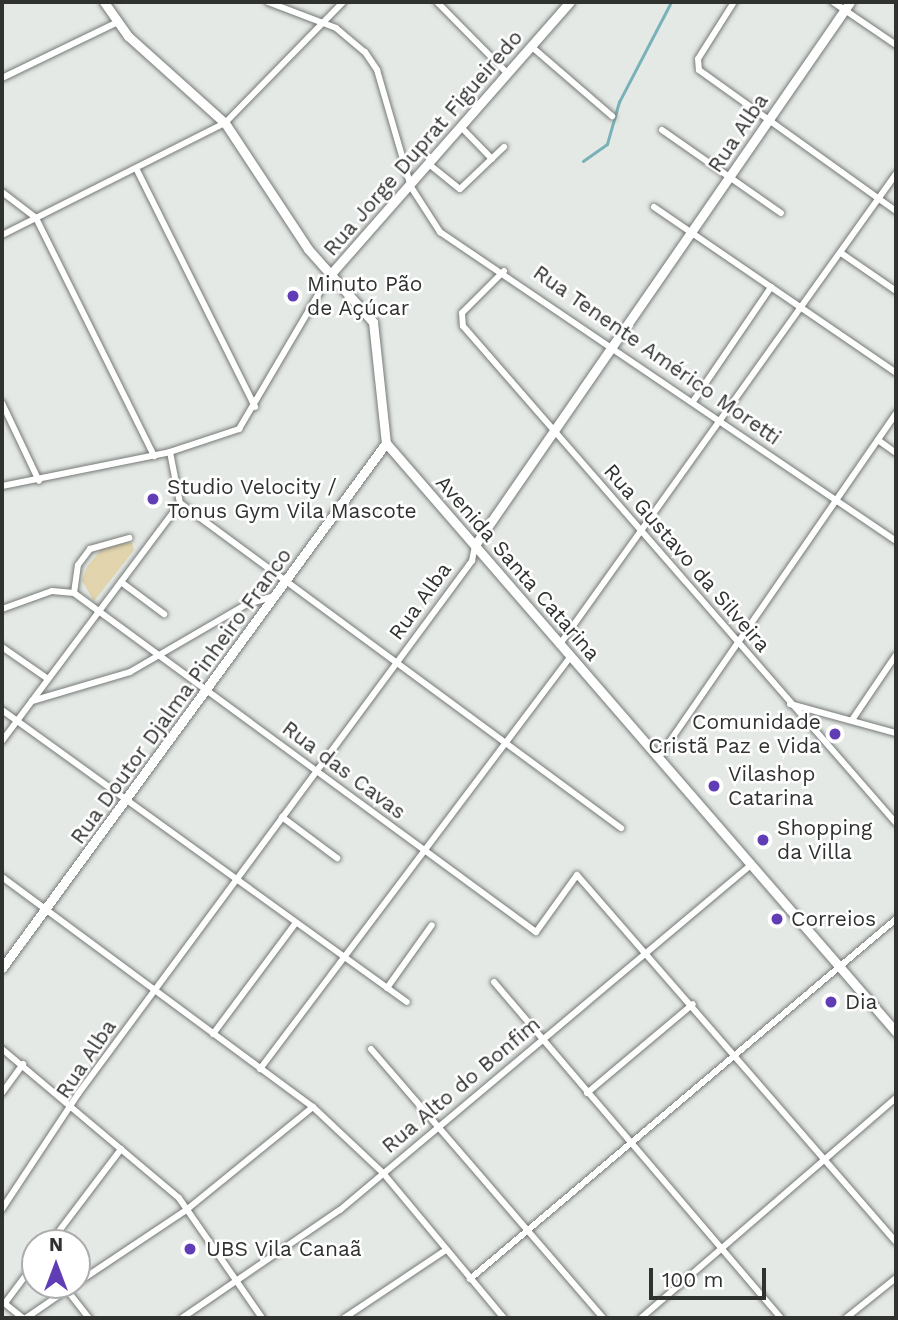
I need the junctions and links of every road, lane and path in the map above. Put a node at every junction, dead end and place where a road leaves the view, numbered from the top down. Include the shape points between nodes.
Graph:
1 (103, 2) edge
2 (268, 2) edge
3 (343, 2) edge
4 (570, 2) edge
5 (734, 2) edge
6 (833, 2) edge
7 (442, 3) edge
8 (847, 5) edge
9 (116, 23) junction
10 (322, 23) junction
11 (896, 45) edge
12 (532, 47) junction
13 (508, 74) junction
14 (2, 78) edge
15 (612, 116) dead end
16 (767, 121) junction
17 (225, 123) junction
18 (462, 128) junction
19 (662, 130) dead end
20 (504, 147) dead end
21 (492, 159) junction
22 (430, 165) junction
23 (136, 168) junction
24 (896, 174) edge
25 (730, 177) junction
26 (411, 187) junction
27 (2, 192) edge
28 (879, 199) junction
29 (654, 207) dead end
30 (896, 211) edge
31 (781, 214) dead end
32 (36, 218) junction
33 (690, 232) junction
34 (2, 235) edge
35 (841, 253) junction
36 (504, 271) junction
37 (330, 276) junction
38 (771, 287) junction
39 (896, 291) edge
40 (802, 308) junction
41 (615, 345) junction
42 (896, 373) edge
43 (694, 400) junction
44 (2, 403) edge
45 (255, 407) junction
46 (896, 413) edge
47 (723, 422) junction
48 (553, 430) junction
49 (878, 440) junction
50 (386, 443) junction
51 (170, 452) junction
52 (896, 453) edge
53 (154, 456) junction
54 (39, 481) junction
55 (2, 486) edge
56 (836, 501) junction
57 (180, 503) junction
58 (643, 532) junction
59 (129, 538) dead end
60 (896, 541) edge
61 (475, 545) junction
62 (121, 582) junction
63 (286, 583) junction
64 (74, 593) junction
65 (275, 596) junction
66 (2, 609) edge
67 (98, 613) junction
68 (164, 614) dead end
69 (560, 644) junction
70 (740, 644) junction
71 (2, 647) edge
72 (896, 654) edge
73 (158, 656) junction
74 (571, 656) junction
75 (396, 663) junction
76 (48, 679) junction
77 (206, 689) junction
78 (32, 701) junction
79 (788, 704) junction
80 (2, 710) edge
81 (18, 720) junction
82 (852, 720) junction
83 (896, 733) edge
84 (2, 741) edge
85 (508, 741) junction
86 (659, 757) junction
87 (316, 771) junction
88 (126, 798) junction
89 (282, 817) junction
90 (896, 823) edge
91 (621, 828) dead end
92 (425, 853) junction
93 (337, 858) dead end
94 (752, 864) junction
95 (2, 877) edge
96 (235, 879) junction
97 (47, 908) junction
98 (896, 919) edge
99 (295, 923) junction
100 (432, 925) dead end
101 (646, 951) junction
102 (346, 960) junction
103 (840, 967) junction
104 (2, 968) edge
105 (494, 982) dead end
106 (387, 988) junction
107 (155, 991) junction
108 (407, 1002) dead end
109 (693, 1004) junction
110 (896, 1032) edge
111 (214, 1034) junction
112 (542, 1040) junction
113 (2, 1049) edge
114 (371, 1049) dead end
115 (735, 1053) junction
116 (23, 1064) junction
117 (260, 1069) junction
118 (2, 1093) edge
119 (587, 1093) junction
120 (896, 1098) edge
121 (74, 1105) junction
122 (313, 1107) junction
123 (439, 1127) junction
124 (630, 1145) junction
125 (121, 1149) junction
126 (825, 1160) junction
127 (383, 1173) junction
128 (2, 1209) edge
129 (185, 1211) junction
130 (61, 1229) edge
131 (528, 1229) junction
132 (896, 1242) edge
133 (446, 1250) junction
134 (719, 1250) junction
135 (91, 1273) edge
136 (896, 1278) edge
137 (470, 1279) junction
138 (21, 1280) edge
139 (237, 1282) junction
140 (53, 1299) edge
141 (74, 1299) edge
142 (3, 1302) edge
143 (24, 1318) edge
144 (89, 1318) edge
145 (182, 1318) edge
146 (262, 1318) edge
147 (344, 1318) edge
148 (504, 1318) edge
149 (603, 1318) edge
150 (641, 1318) edge
151 (781, 1318) edge
152 (846, 1318) edge

1 - 9 street
2 - 10 street, Rua Tenente Américo Moretti
3 - 10 street
4 - 12 street, Rua Jorge Duprat Figueiredo
5 - 16 street via 698,59 699,69
6 - 8 street
7 - 13 street
8 - 11 street
8 - 16 street, Rua Alba
9 - 14 street
9 - 17 street
10 - 17 street
10 - 26 street, Rua Tenente Américo Moretti via 352,38 377,71
12 - 13 street, Rua Jorge Duprat Figueiredo
12 - 15 street
13 - 18 street, Rua Jorge Duprat Figueiredo
16 - 25 street, Rua Alba
16 - 28 street
17 - 23 street
17 - 37 street
18 - 21 street
18 - 22 street, Rua Jorge Duprat Figueiredo
19 - 25 street
20 - 21 street
21 - 22 street via 460,189
22 - 26 street, Rua Jorge Duprat Figueiredo
23 - 32 street
23 - 45 street
24 - 28 street
25 - 31 street
25 - 33 street, Rua Alba
26 - 36 street, Rua Tenente Américo Moretti via 428,220
26 - 37 street, Rua Jorge Duprat Figueiredo
27 - 32 street
28 - 30 street
28 - 35 street
29 - 33 street
32 - 34 street
32 - 53 street
33 - 38 street
33 - 41 street, Rua Alba
35 - 39 street
35 - 40 street
36 - 41 street, Rua Tenente Américo Moretti
36 - 48 street, Rua Gustavo da Silveira via 462,313 463,326
37 - 45 street
37 - 50 street via 377,331
38 - 40 street
38 - 43 street
40 - 42 street
40 - 47 street
41 - 43 street, Rua Tenente Américo Moretti
41 - 48 street, Rua Alba
43 - 47 street, Rua Tenente Américo Moretti
44 - 54 street
45 - 51 street via 239,429
46 - 49 street
47 - 56 street, Rua Tenente Américo Moretti
47 - 58 street
48 - 58 street, Rua Gustavo da Silveira
48 - 61 street, Rua Alba
49 - 52 street
49 - 56 street
50 - 61 street, Avenida Santa Catarina
50 - 63 street, Rua Doutor Djalma Pinheiro Franco
51 - 53 street
51 - 57 street
53 - 54 street
54 - 55 street
56 - 60 street, Rua Tenente Américo Moretti
56 - 70 street
57 - 62 street
57 - 63 street
58 - 69 street
58 - 70 street, Rua Gustavo da Silveira
59 - 64 street via 90,549 78,565
61 - 69 street, Avenida Santa Catarina
61 - 75 street, Rua Alba via 472,561
62 - 67 street
62 - 68 street
63 - 65 street, Rua Doutor Djalma Pinheiro Franco
63 - 75 street
64 - 66 street via 52,591
64 - 67 street, Rua das Cavas
65 - 73 street via 247,604
65 - 77 street, Rua Doutor Djalma Pinheiro Franco
67 - 73 street, Rua das Cavas
67 - 76 street
69 - 74 street, Avenida Santa Catarina
70 - 79 street, Rua Gustavo da Silveira
70 - 86 street
71 - 76 street
72 - 82 street
73 - 77 street, Rua das Cavas
73 - 78 street via 101,684
74 - 85 street
74 - 86 street, Avenida Santa Catarina
75 - 85 street
75 - 87 street, Rua Alba
76 - 78 street
77 - 87 street, Rua das Cavas
77 - 88 street, Rua Doutor Djalma Pinheiro Franco
78 - 81 street
79 - 82 street
79 - 90 street, Rua Gustavo da Silveira
80 - 81 street
81 - 84 street
81 - 88 street
82 - 83 street
85 - 91 street
85 - 92 street
86 - 94 street, Avenida Santa Catarina
87 - 89 street, Rua Alba
87 - 92 street, Rua das Cavas
88 - 96 street
88 - 97 street, Rua Doutor Djalma Pinheiro Franco
89 - 93 street
89 - 96 street, Rua Alba
92 - 101 street, Rua das Cavas via 536,932 577,875
92 - 102 street
94 - 101 street, Rua Alto do Bonfim
94 - 103 street, Avenida Santa Catarina
95 - 97 street
96 - 99 street
96 - 107 street, Rua Alba
97 - 104 street, Rua Doutor Djalma Pinheiro Franco
97 - 107 street
98 - 103 street
99 - 102 street
99 - 111 street
100 - 106 street
101 - 109 street
101 - 112 street, Rua Alto do Bonfim
102 - 106 street
102 - 117 street
103 - 110 street, Avenida Santa Catarina
103 - 115 street
105 - 112 street
106 - 108 street
107 - 111 street
107 - 121 street, Rua Alba
109 - 115 street
109 - 119 street
111 - 117 street
112 - 119 street
112 - 123 street, Rua Alto do Bonfim
113 - 116 street
114 - 123 street
115 - 124 street
115 - 126 street
116 - 118 street
116 - 121 street
117 - 122 street
119 - 124 street
120 - 126 street
121 - 125 street
121 - 128 street, Rua Alba
122 - 127 street
122 - 129 street
123 - 127 street, Rua Alto do Bonfim
123 - 131 street
124 - 131 street
124 - 134 street
125 - 129 street
125 - 130 street
126 - 132 street
126 - 134 street
127 - 133 street
127 - 139 street, Rua Alto do Bonfim
129 - 135 street
129 - 139 street
131 - 137 street
131 - 149 street
133 - 137 street
133 - 147 street
134 - 150 street
134 - 151 street
136 - 152 street
137 - 148 street
138 - 142 street
139 - 145 street, Rua Alto do Bonfim
139 - 146 street
140 - 143 street
141 - 144 street
142 - 143 street

